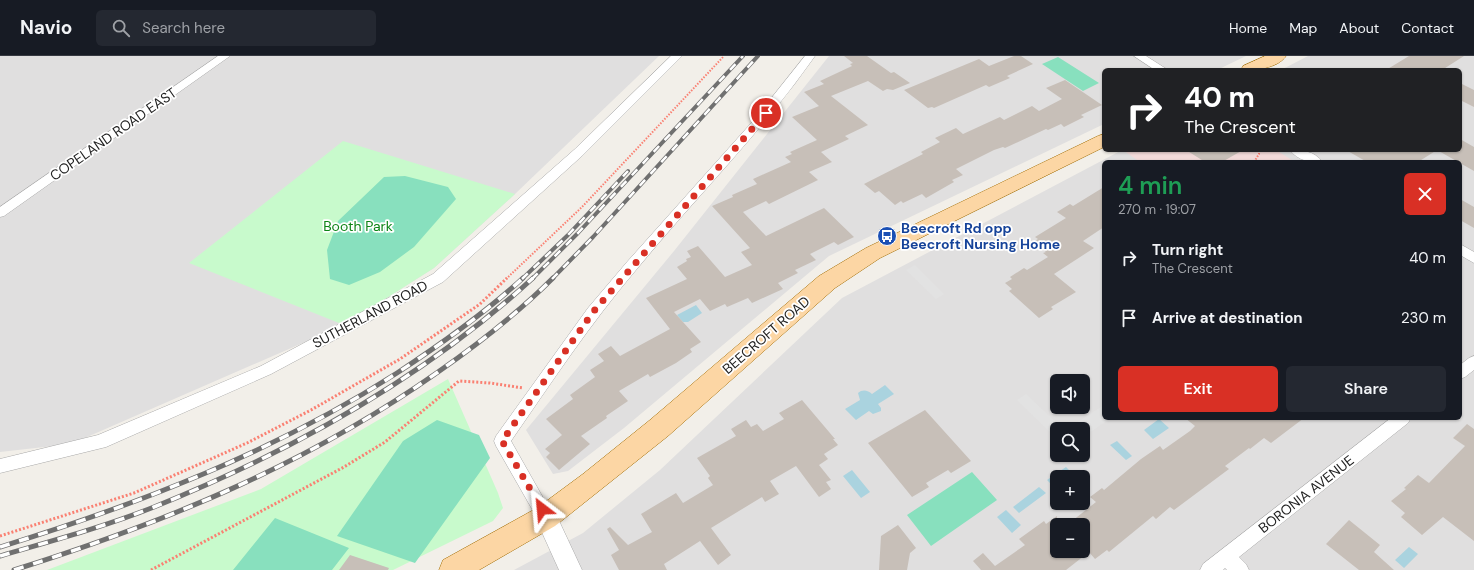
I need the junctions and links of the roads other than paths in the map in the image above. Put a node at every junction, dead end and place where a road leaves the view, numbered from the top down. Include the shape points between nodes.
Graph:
1 (226, 56) edge
2 (677, 56) edge
3 (810, 56) edge
4 (1139, 56) edge
5 (1278, 56) edge
6 (1160, 68) edge
7 (1253, 68) edge
8 (1102, 141) edge
9 (1299, 152) edge
10 (1313, 160) edge
11 (0, 213) edge
12 (1462, 250) edge
13 (1474, 258) edge
14 (1474, 362) edge
15 (1462, 371) edge
16 (1400, 420) edge
17 (0, 466) edge
18 (546, 517) junction
19 (1226, 557) junction
20 (453, 570) edge
21 (571, 570) edge
22 (1210, 570) edge
23 (1240, 570) edge

1 - 11 street, COPELAND ROAD EAST
2 - 17 street, SUTHERLAND ROAD via 579,152 438,278 266,370 100,442
3 - 18 street via 757,124 593,312 502,441
4 - 6 street
5 - 7 main road
8 - 18 main road, BEECROFT ROAD via 874,253 827,282 659,428
9 - 10 street
12 - 13 street
14 - 15 street
16 - 19 street, BORONIA AVENUE
18 - 20 main road, BEECROFT ROAD
18 - 21 street
19 - 22 street, BORONIA AVENUE
19 - 23 street

